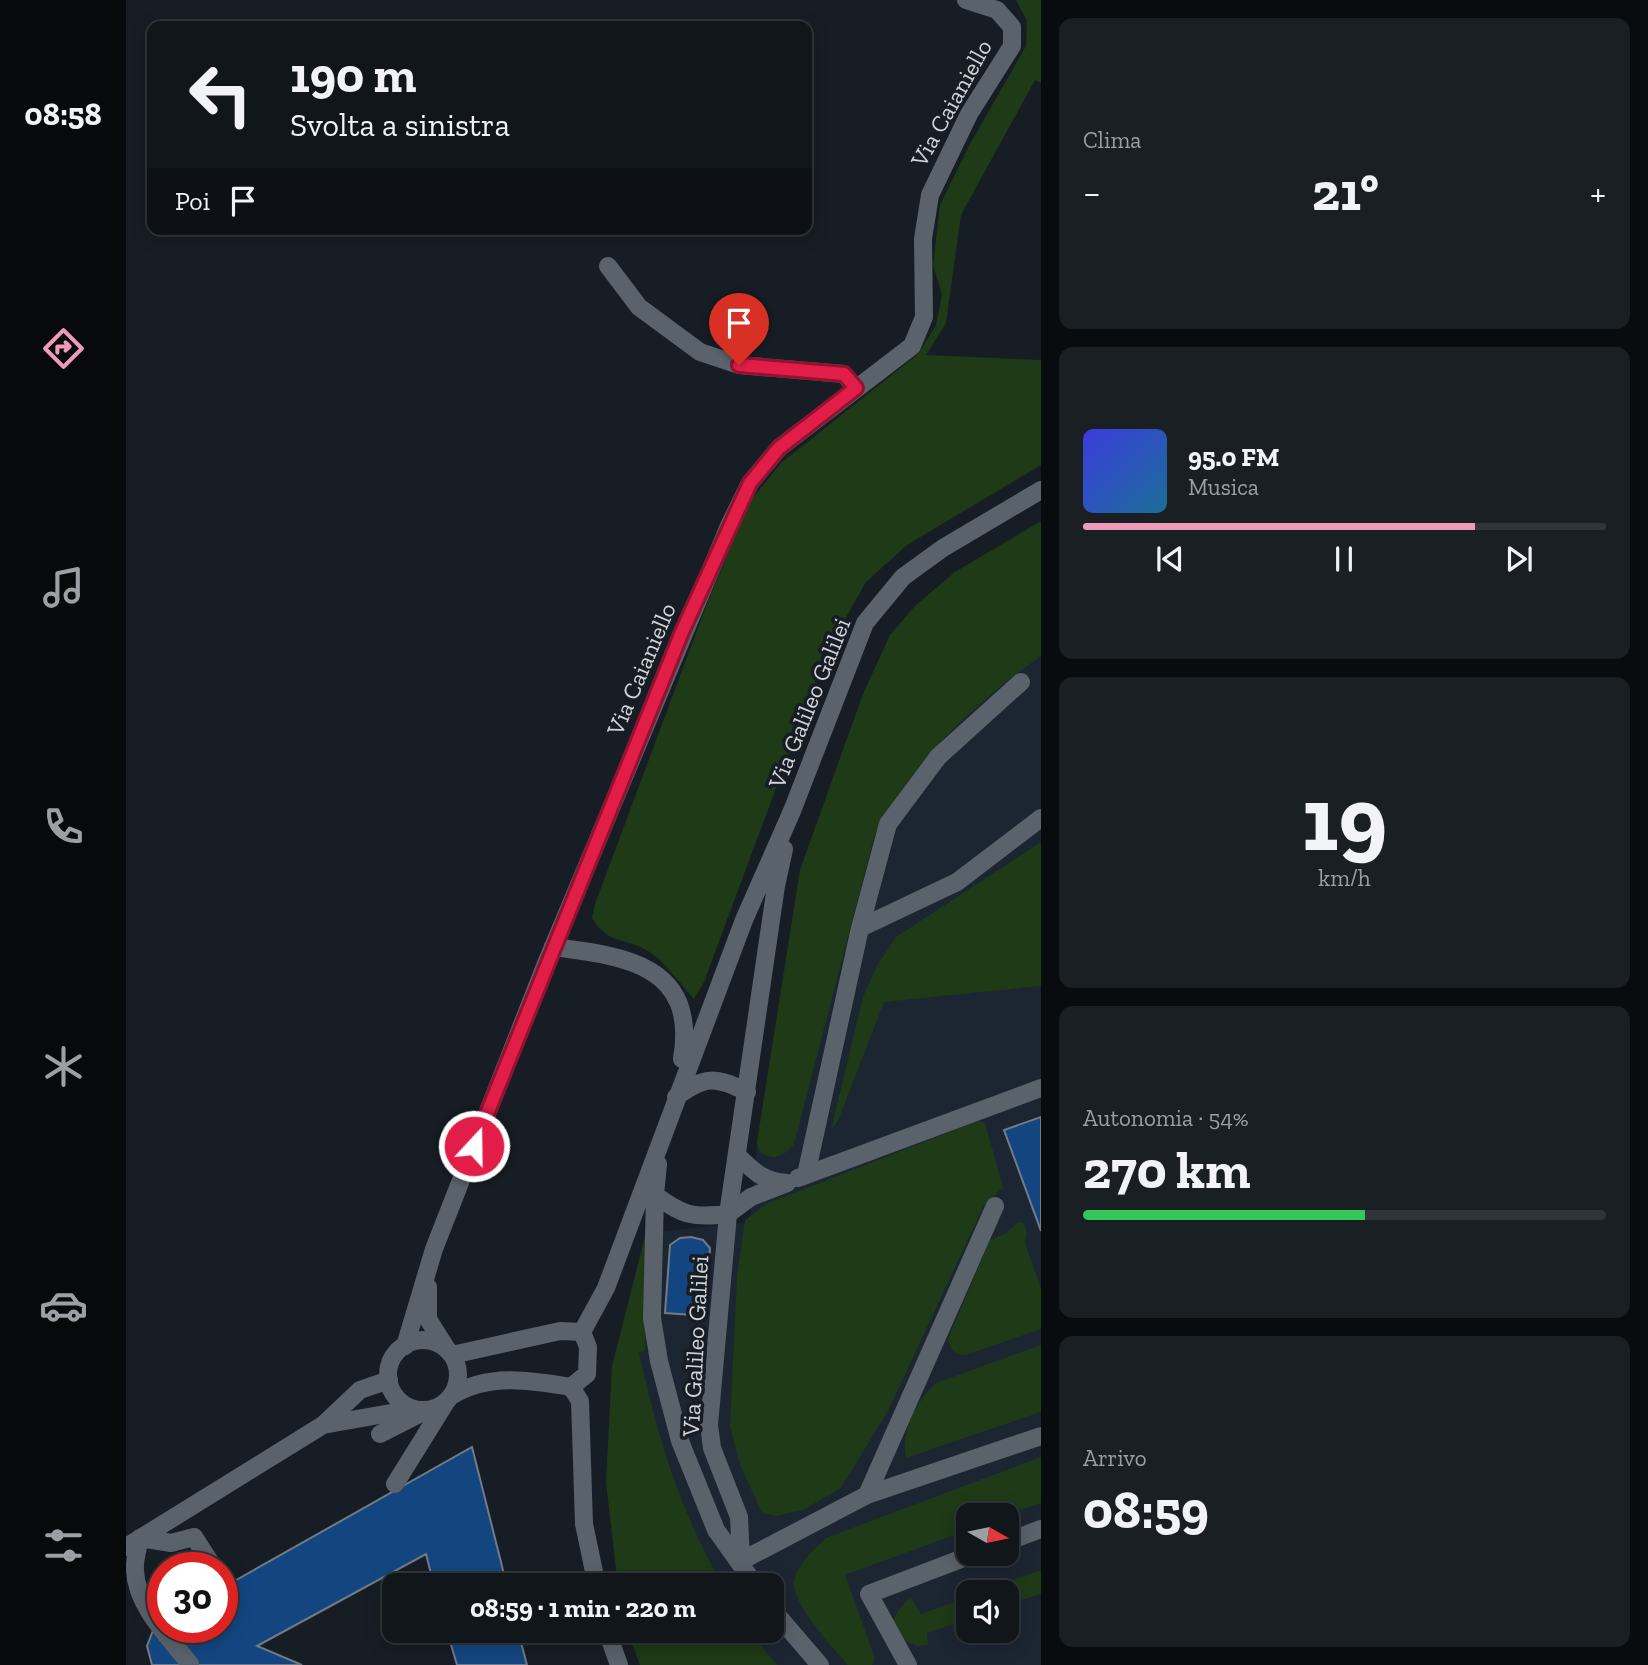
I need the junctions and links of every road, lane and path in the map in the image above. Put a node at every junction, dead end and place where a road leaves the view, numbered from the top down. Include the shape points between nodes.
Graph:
1 (966, 0) edge
2 (608, 266) dead end
3 (856, 388) junction
4 (1041, 490) edge
5 (1021, 682) dead end
6 (792, 811) junction
7 (1041, 818) edge
8 (860, 928) junction
9 (553, 947) junction
10 (1041, 1088) edge
11 (747, 1092) junction
12 (676, 1097) junction
13 (659, 1141) junction
14 (737, 1154) junction
15 (806, 1175) junction
16 (787, 1183) junction
17 (655, 1195) junction
18 (995, 1206) dead end
19 (728, 1214) junction
20 (434, 1249) junction
21 (582, 1332) junction
22 (405, 1346) junction
23 (450, 1353) junction
24 (389, 1380) junction
25 (572, 1387) junction
26 (448, 1399) junction
27 (420, 1409) junction
28 (323, 1425) junction
29 (380, 1434) dead end
30 (1041, 1436) edge
31 (395, 1484) dead end
32 (867, 1495) junction
33 (1041, 1529) edge
34 (1019, 1537) edge
35 (133, 1542) edge
36 (204, 1552) edge
37 (741, 1561) junction
38 (956, 1561) edge
39 (594, 1573) edge
40 (748, 1573) edge
41 (784, 1623) edge
42 (611, 1643) edge
43 (190, 1664) edge
44 (619, 1665) edge
45 (820, 1665) edge
46 (908, 1665) edge

1 - 3 street, Via Caianiello via 998,10 1012,27 1012,46 969,114 930,195 923,239 924,317 912,346
2 - 3 street via 639,307 700,352 739,365 844,374
3 - 9 street, Via Caianiello via 779,448 750,483 682,632
4 - 6 street, Via Galileo Galilei via 903,577 865,623
5 - 8 street via 938,757 888,824
6 - 11 street, Via Galileo Galilei via 776,886
6 - 12 street, Via Galileo Galilei via 744,920
7 - 8 street via 957,882
8 - 15 street
9 - 12 street via 636,961 659,976 674,994 686,1034
9 - 20 street, Via Caianiello
10 - 15 street
11 - 12 street via 710,1079
11 - 14 street, Via Galileo Galilei
12 - 13 street, Via Galileo Galilei
13 - 17 street
13 - 21 street, Via Galileo Galilei via 606,1287
14 - 16 street via 767,1182
14 - 19 street, Via Galileo Galilei
15 - 16 street
16 - 19 street via 751,1197
17 - 19 street via 677,1211 700,1217
17 - 37 street via 652,1318 659,1361 680,1441 716,1530
18 - 32 street
19 - 37 street, Via Galileo Galilei via 709,1425 712,1448 739,1517
20 - 22 street, Via Caianiello
20 - 23 street, Via Caianiello via 428,1319
21 - 23 street via 560,1331
21 - 25 street via 588,1347 587,1374
22 - 23 street via 428,1340
22 - 24 street via 392,1361
23 - 26 street via 458,1376
24 - 27 street via 397,1398
24 - 28 street via 360,1390
25 - 26 street via 504,1380 468,1386
25 - 39 street via 580,1401 584,1524
26 - 27 street
26 - 31 street
27 - 28 street
27 - 29 street
28 - 35 street
30 - 32 street
32 - 37 street
33 - 34 street
35 - 36 street via 171,1543 194,1537
35 - 43 street via 140,1592
37 - 40 street
38 - 46 street via 870,1594
41 - 45 street
42 - 44 street

